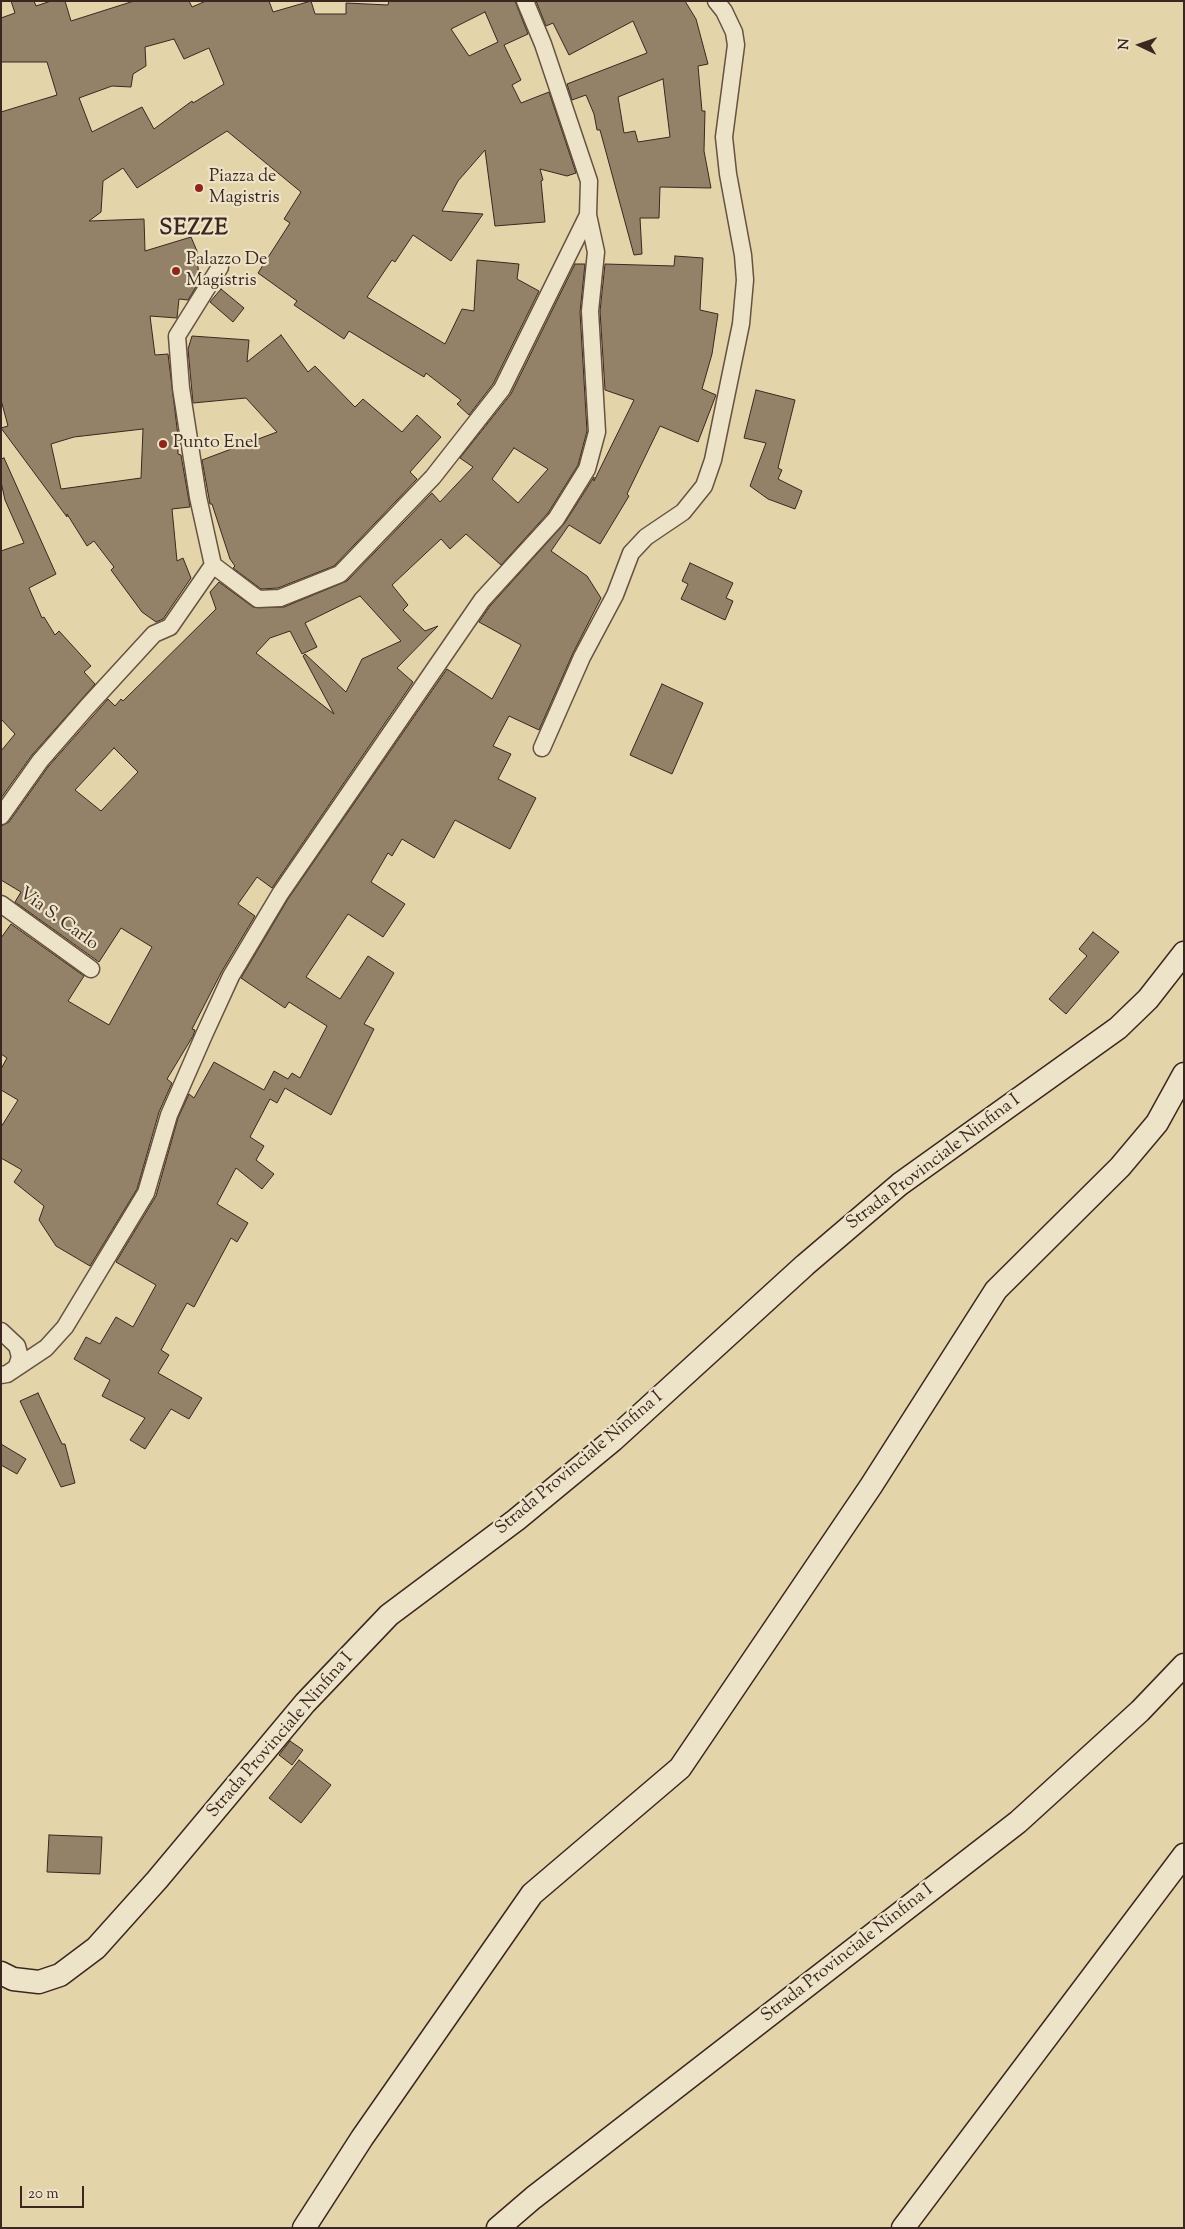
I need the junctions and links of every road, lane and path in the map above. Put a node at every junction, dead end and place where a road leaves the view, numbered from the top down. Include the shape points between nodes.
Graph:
1 (525, 1) edge
2 (716, 1) edge
3 (588, 215) junction
4 (220, 267) dead end
5 (213, 565) junction
6 (542, 748) dead end
7 (1, 816) edge
8 (1, 904) edge
9 (1184, 953) edge
10 (91, 969) dead end
11 (1184, 1074) edge
12 (1, 1331) edge
13 (17, 1366) junction
14 (1, 1375) edge
15 (1184, 1665) edge
16 (1184, 1855) edge
17 (1, 1973) edge
18 (304, 2228) edge
19 (498, 2228) edge
20 (904, 2228) edge

1 - 3 street via 578,143 589,182
2 - 6 street via 734,32 736,45 724,137 744,280 741,324 713,460 704,486 683,512 646,537 631,553 615,595 582,657
3 - 5 street via 502,389 433,477 340,574 280,598 258,599
3 - 13 street via 596,252 590,311 597,432 587,469 556,519 472,614 280,894 231,976 204,1036 169,1115 146,1193 66,1327 46,1348
4 - 5 street via 177,336 192,461
5 - 7 street via 170,627 154,634 87,707 40,761
8 - 10 street, Via S. Carlo
9 - 17 street, Strada Provinciale Ninfina I via 1148,999 1118,1028 900,1184 805,1265 613,1440 516,1520 390,1615 305,1703 96,1948 60,1975 39,1982 13,1979
11 - 18 street via 1157,1124 1120,1167 996,1290 871,1486 680,1768 532,1894 362,2138
12 - 13 street via 17,1346 20,1357
13 - 14 street
15 - 19 street, Strada Provinciale Ninfina I via 1140,1711 1018,1822
16 - 20 street

